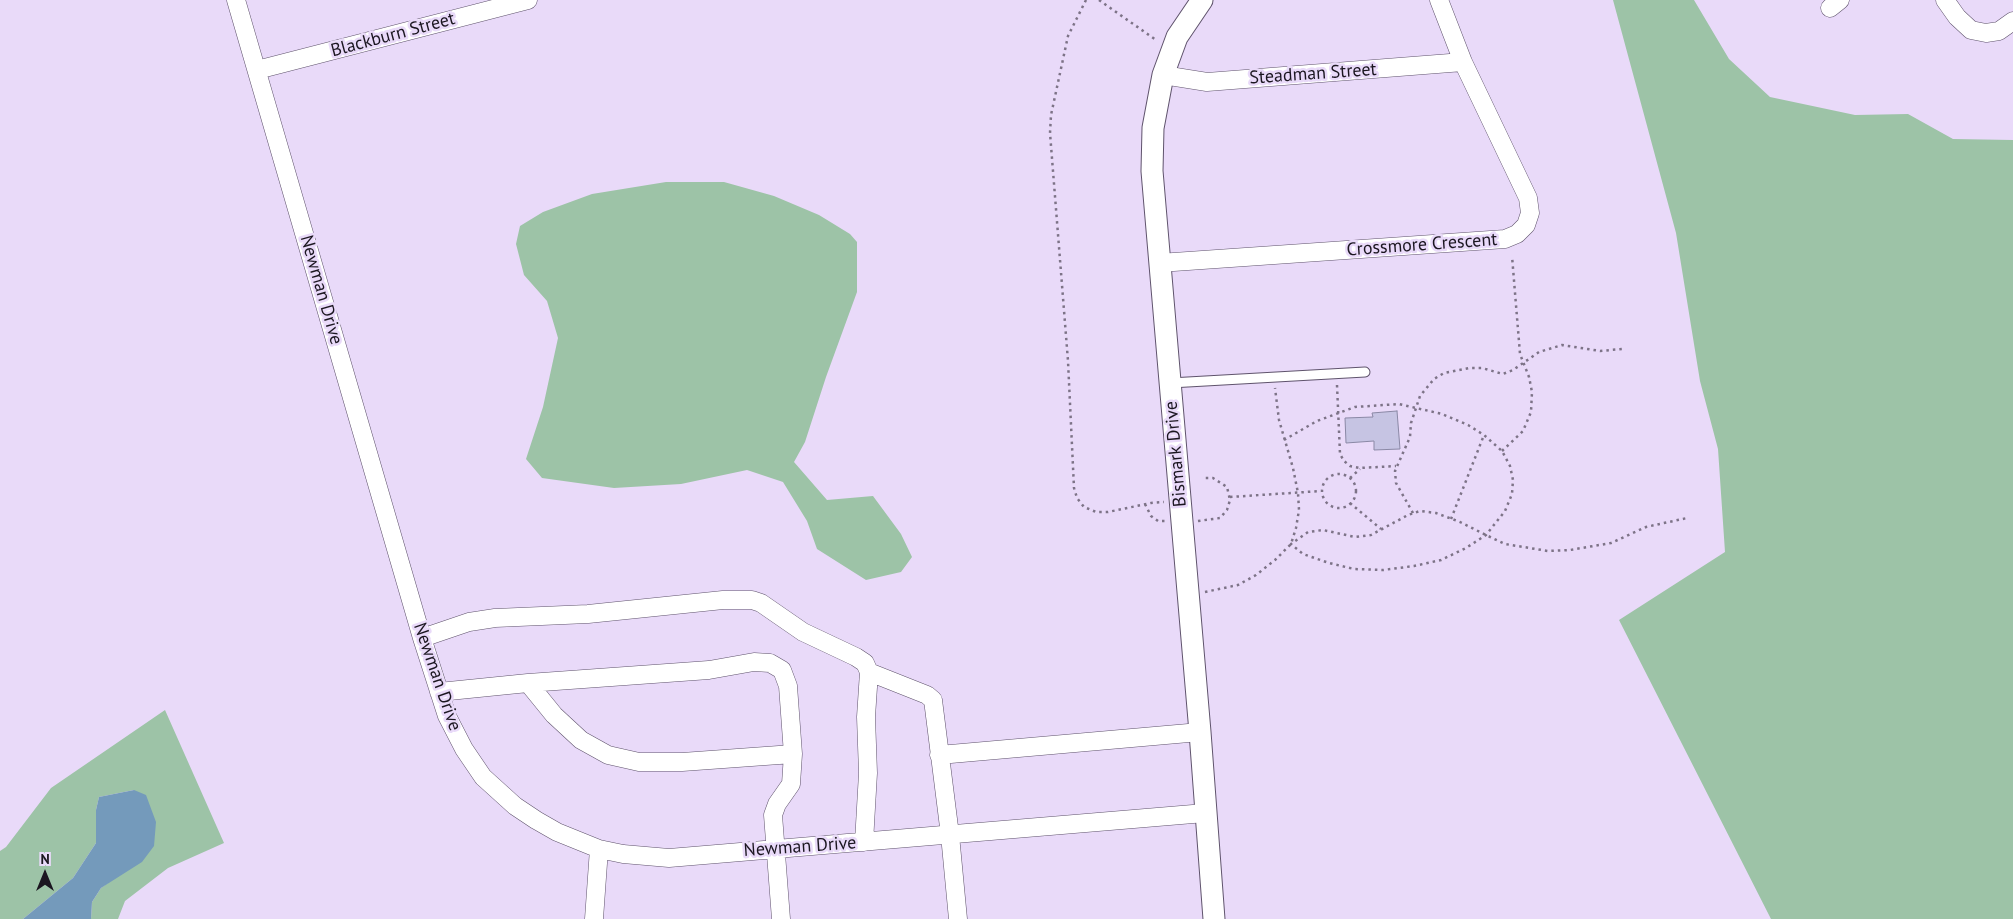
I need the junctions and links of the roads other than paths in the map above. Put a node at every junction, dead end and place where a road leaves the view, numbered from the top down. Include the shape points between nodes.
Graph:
1 (236, 0) edge
2 (528, 0) edge
3 (1202, 0) edge
4 (1439, 0) edge
5 (1945, 0) edge
6 (2013, 21) edge
7 (1463, 62) junction
8 (257, 70) junction
9 (1163, 75) junction
10 (1159, 263) junction
11 (1365, 372) dead end
12 (1170, 383) junction
13 (422, 638) junction
14 (869, 672) junction
15 (528, 682) junction
16 (439, 692) junction
17 (1200, 732) junction
18 (793, 754) junction
19 (939, 755) junction
20 (1205, 813) junction
21 (950, 835) junction
22 (864, 842) junction
23 (599, 849) junction
24 (775, 850) junction
25 (594, 919) edge
26 (781, 919) edge
27 (958, 919) edge
28 (1214, 919) edge

1 - 8 street, Newman Drive
2 - 8 street, Blackburn Street
3 - 9 street, Bismark Drive via 1178,36
4 - 7 street, Crossmore Crescent
5 - 6 street via 1971,30 1999,30
7 - 9 street, Steadman Street via 1207,82
7 - 10 street, Crossmore Crescent via 1528,198 1530,213 1526,225 1517,234 1505,239
8 - 13 street, Newman Drive
9 - 10 street, Bismark Drive via 1153,128 1152,171
10 - 12 street, Bismark Drive
11 - 12 lane
12 - 17 street, Bismark Drive
13 - 14 street via 469,622 495,618 588,614 752,600 803,632 856,657
13 - 16 street, Newman Drive
14 - 19 street via 927,694 933,700
14 - 22 street
15 - 16 street
15 - 18 street via 554,715 581,740 608,754 639,762 682,762
15 - 18 street via 709,670 754,662 770,664 782,670 788,686
16 - 23 street, Newman Drive via 464,749 483,777 536,820
17 - 19 street
17 - 20 street, Bismark Drive
18 - 24 street via 791,784 773,815
19 - 21 street
20 - 21 street, Newman Drive
20 - 28 street, Bismark Drive
21 - 22 street, Newman Drive
21 - 27 street
22 - 24 street, Newman Drive
23 - 24 street, Newman Drive via 669,858
23 - 25 street
24 - 26 street

